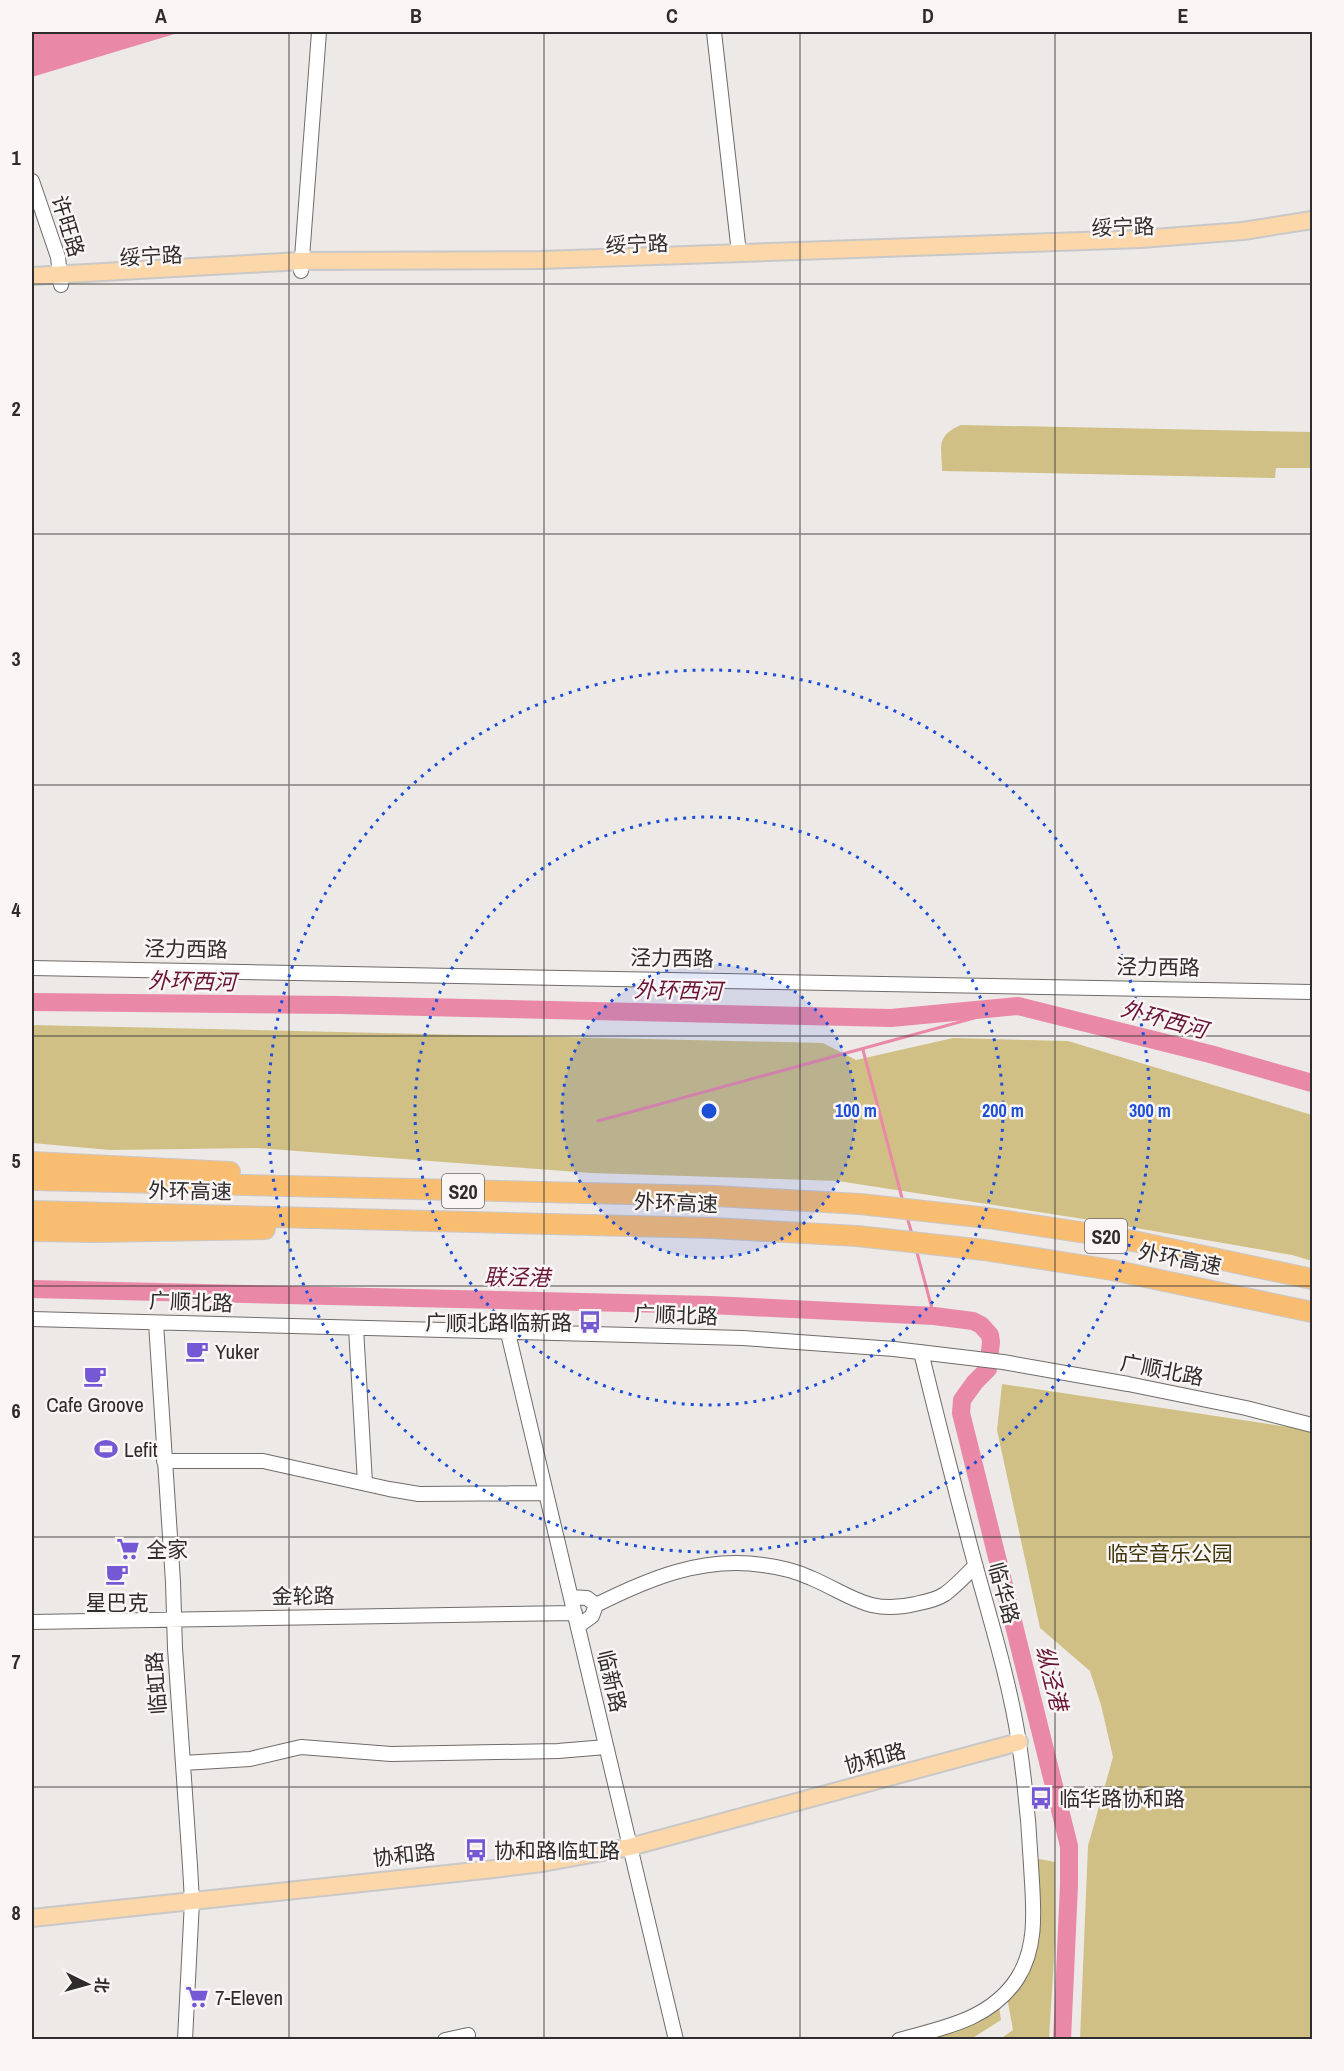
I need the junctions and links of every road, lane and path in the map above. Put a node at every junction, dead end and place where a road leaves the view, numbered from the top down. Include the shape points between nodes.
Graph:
1 (319, 32) edge
2 (714, 32) edge
3 (32, 181) edge
4 (1312, 220) edge
5 (1312, 230) edge
6 (1243, 237) junction
7 (739, 253) junction
8 (301, 266) junction
9 (32, 276) edge
10 (61, 279) junction
11 (32, 286) edge
12 (32, 968) edge
13 (1312, 992) edge
14 (32, 1162) edge
15 (32, 1180) edge
16 (493, 1191) junction
17 (32, 1211) edge
18 (493, 1222) junction
19 (32, 1231) edge
20 (1303, 1277) edge
21 (1312, 1312) edge
22 (32, 1319) edge
23 (156, 1323) junction
24 (356, 1328) junction
25 (508, 1333) junction
26 (921, 1352) junction
27 (1312, 1425) edge
28 (164, 1461) junction
29 (365, 1484) junction
30 (546, 1493) junction
31 (975, 1566) junction
32 (571, 1597) junction
33 (596, 1605) junction
34 (174, 1620) junction
35 (576, 1620) junction
36 (32, 1622) edge
37 (1019, 1742) junction
38 (606, 1747) junction
39 (183, 1763) junction
40 (630, 1847) junction
41 (192, 1901) junction
42 (32, 1917) edge
43 (468, 2035) dead end
44 (185, 2040) edge
45 (445, 2040) edge
46 (676, 2040) edge
47 (899, 2040) edge

1 - 8 street
2 - 7 street
3 - 10 street, 许旺路 via 58,257
4 - 6 main road
5 - 6 main road
6 - 7 main road, 绥宁路
6 - 8 main road, 绥宁路 via 1141,249 542,270
7 - 8 main road, 绥宁路
8 - 10 main road, 绥宁路
9 - 10 main road, 绥宁路
10 - 11 main road, 绥宁路
12 - 13 street, 泾力西路
14 - 16 highway
15 - 16 highway, 外环高速 / S20
16 - 20 highway, 外环高速 / S20 via 715,1196 916,1210 1119,1238
17 - 18 highway, 外环高速 / S20
18 - 19 highway via 213,1231
18 - 21 highway, 外环高速 / S20 via 784,1231 925,1243 1112,1270
22 - 23 street, 广顺北路
23 - 24 street, 广顺北路
23 - 28 street, 临虹路
24 - 25 street, 广顺北路
24 - 29 street
25 - 26 street, 广顺北路 via 743,1338
25 - 30 street, 临新路
26 - 27 street, 广顺北路 via 1128,1384
26 - 31 street, 临华路
28 - 29 street via 263,1461
28 - 34 street, 临虹路
29 - 30 street via 419,1494
30 - 32 street, 临新路
31 - 33 street via 945,1594 902,1607 871,1606 789,1570 738,1563 682,1569 636,1585
31 - 37 street, 临华路
32 - 33 street via 587,1598
32 - 35 street, 临新路
33 - 35 street via 592,1616
34 - 35 street, 金轮路
34 - 36 street, 金轮路
34 - 39 street, 临虹路
35 - 38 street, 临新路
37 - 40 main road, 协和路
37 - 47 street, 临华路 via 1033,1906 1028,1955 1011,1986 986,2010 958,2023
38 - 39 street via 391,1754 301,1748 250,1759
38 - 40 street, 临新路
39 - 41 street, 临虹路
40 - 41 main road, 协和路 via 503,1868
40 - 46 street, 临新路
41 - 42 main road, 协和路
41 - 44 street, 临虹路
43 - 45 street

